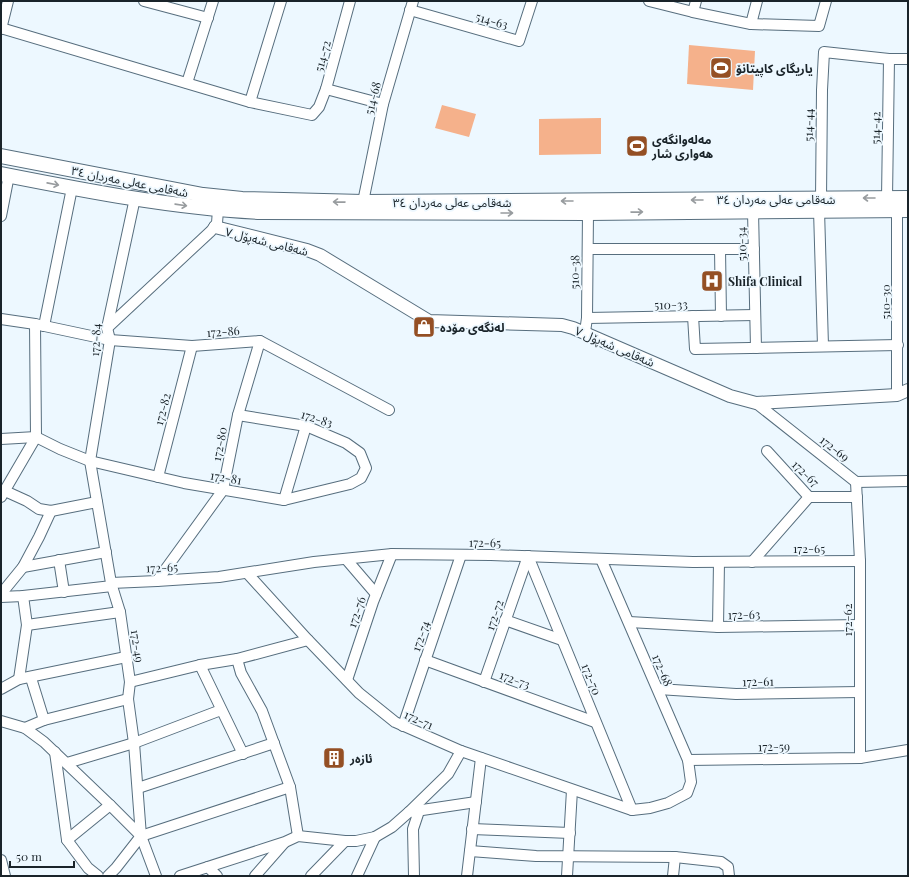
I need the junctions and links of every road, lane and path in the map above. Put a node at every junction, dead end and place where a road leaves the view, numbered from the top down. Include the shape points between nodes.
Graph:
1 (8, 1) edge
2 (144, 1) edge
3 (213, 1) edge
4 (281, 1) edge
5 (350, 1) edge
6 (532, 1) edge
7 (649, 1) edge
8 (696, 1) edge
9 (757, 1) edge
10 (826, 1) edge
11 (412, 6) edge
12 (692, 12) junction
13 (208, 18) junction
14 (751, 24) junction
15 (1, 29) edge
16 (889, 59) junction
17 (908, 59) edge
18 (187, 83) junction
19 (326, 89) junction
20 (250, 102) junction
21 (383, 104) junction
22 (3, 156) edge
23 (29, 162) junction
24 (4, 174) edge
25 (26, 178) junction
26 (72, 188) junction
27 (135, 198) junction
28 (887, 198) junction
29 (908, 198) edge
30 (363, 202) junction
31 (820, 205) junction
32 (218, 210) junction
33 (903, 210) edge
34 (753, 211) junction
35 (588, 213) junction
36 (1, 216) edge
37 (215, 227) junction
38 (588, 249) junction
39 (720, 249) junction
40 (754, 249) junction
41 (755, 315) junction
42 (693, 316) junction
43 (721, 316) junction
44 (587, 318) junction
45 (1, 319) edge
46 (40, 325) junction
47 (107, 328) junction
48 (585, 332) junction
49 (110, 340) junction
50 (260, 341) junction
51 (898, 345) junction
52 (192, 346) junction
53 (823, 346) junction
54 (756, 348) junction
55 (904, 393) edge
56 (756, 403) junction
57 (389, 410) dead end
58 (238, 416) junction
59 (306, 426) junction
60 (36, 437) junction
61 (1, 439) edge
62 (767, 451) dead end
63 (360, 453) joint
64 (90, 461) junction
65 (158, 477) junction
66 (908, 481) edge
67 (856, 482) junction
68 (224, 490) junction
69 (3, 494) edge
70 (809, 497) junction
71 (858, 497) junction
72 (284, 500) junction
73 (97, 502) junction
74 (51, 511) junction
75 (106, 552) junction
76 (392, 554) junction
77 (461, 555) junction
78 (528, 556) junction
79 (346, 558) junction
80 (601, 559) junction
81 (59, 560) junction
82 (860, 561) junction
83 (719, 562) junction
84 (752, 562) junction
85 (23, 567) junction
86 (248, 573) junction
87 (157, 581) junction
88 (112, 584) junction
89 (64, 592) junction
90 (1, 594) edge
91 (376, 594) junction
92 (23, 596) junction
93 (1, 597) edge
94 (120, 612) junction
95 (506, 620) junction
96 (629, 622) junction
97 (27, 625) junction
98 (860, 625) junction
99 (718, 627) junction
100 (308, 640) junction
101 (562, 640) junction
102 (126, 657) junction
103 (236, 659) junction
104 (425, 660) junction
105 (200, 665) junction
106 (31, 678) junction
107 (19, 679) junction
108 (347, 680) junction
109 (130, 682) junction
110 (484, 682) junction
111 (1, 689) edge
112 (658, 689) junction
113 (860, 692) junction
114 (128, 699) junction
115 (221, 710) junction
116 (1, 720) edge
117 (44, 720) junction
118 (595, 722) junction
119 (403, 726) junction
120 (25, 728) junction
121 (134, 743) junction
122 (274, 743) junction
123 (908, 750) edge
124 (55, 752) junction
125 (461, 752) junction
126 (243, 754) junction
127 (481, 758) junction
128 (860, 758) junction
129 (688, 760) junction
130 (67, 763) junction
131 (290, 787) junction
132 (138, 788) junction
133 (572, 790) junction
134 (476, 802) junction
135 (110, 805) junction
136 (632, 810) junction
137 (414, 812) junction
138 (472, 829) junction
139 (570, 832) junction
140 (141, 836) junction
141 (298, 836) junction
142 (375, 837) junction
143 (67, 840) junction
144 (345, 841) junction
145 (285, 842) junction
146 (470, 851) junction
147 (569, 857) junction
148 (675, 857) junction
149 (1, 860) edge
150 (208, 868) junction
151 (5, 876) edge
152 (98, 876) edge
153 (108, 876) edge
154 (156, 876) edge
155 (180, 876) edge
156 (217, 876) edge
157 (255, 876) edge
158 (311, 876) edge
159 (357, 876) edge
160 (414, 876) edge
161 (467, 876) edge
162 (567, 876) edge
163 (673, 876) edge
164 (729, 876) edge

1 - 15 street
2 - 13 street
3 - 13 street
4 - 20 street
5 - 19 street, 514-72
6 - 11 street, 514-63 via 519,41
7 - 12 street
8 - 12 street
9 - 14 street
10 - 14 street via 819,26
11 - 21 street, 514-68
12 - 14 street
13 - 18 street
15 - 18 street
16 - 17 street
16 - 28 street, 514-42
16 - 31 street, 514-44 via 824,52
18 - 20 street
19 - 20 street, 514-72 via 319,107 312,115
19 - 21 street
21 - 30 street, 514-68
22 - 23 main road, شەقامی عەلی مەردان ٣٤
22 - 24 main road
23 - 25 main road
30 -> 23 main road, شەقامی عەلی مەردان ٣٤ via 222,198
24 - 25 main road, شەقامی عەلی مەردان ٣٤
24 - 36 street
25 -> 26 main road, شەقامی عەلی مەردان ٣٤
26 - 27 main road, شەقامی عەلی مەردان ٣٤
26 - 46 street
27 -> 32 main road, شەقامی عەلی مەردان ٣٤
27 - 47 street, 172-84
28 - 29 main road, شەقامی عەلی مەردان ٣٤
28 -> 31 main road, شەقامی عەلی مەردان ٣٤
31 -> 30 main road, شەقامی عەلی مەردان ٣٤
31 - 33 main road, شەقامی عەلی مەردان ٣٤
31 - 34 main road, شەقامی عەلی مەردان ٣٤
31 - 53 street, 514-44
32 -> 35 main road, شەقامی عەلی مەردان ٣٤
32 - 37 street
33 - 51 street, 510-30
35 -> 34 main road, شەقامی عەلی مەردان ٣٤
34 - 40 street, 510-34
35 - 38 street, 510-38
37 - 47 street
37 - 48 street, شەقامی شەپۆل ٧ via 320,255 429,321 562,325
38 - 39 street
38 - 44 street, 510-38
39 - 40 street
39 - 43 street
40 - 41 street, 510-34
41 - 43 street, 510-33
41 - 54 street, 510-34
42 - 43 street, 510-33
42 - 44 street, 510-33
42 - 54 street via 695,350
44 - 48 street, 510-38
45 - 46 street, 172-86
46 - 49 street, 172-86
46 - 60 street
47 - 49 street, 172-84
48 - 56 street, شەقامی شەپۆل ٧ via 730,396
49 - 52 street, 172-86
49 - 64 street, 172-84
50 - 52 street, 172-86
50 - 57 street
50 - 58 street, 172-80
51 - 53 street
51 - 55 street, 510-30
52 - 65 street, 172-82
53 - 54 street
55 - 56 street, شەقامی شەپۆل ٧
56 - 67 street, 172-69
58 - 59 street, 172-83
58 - 68 street, 172-80
59 - 63 street, 172-83 via 346,443
59 - 72 street
60 - 61 street
60 - 64 street, 172-81
60 - 69 street
62 - 70 street, 172-67
63 - 72 street, 172-81 via 366,468 361,478 350,484
64 - 65 street, 172-81
64 - 73 street, 172-49
65 - 68 street, 172-81
66 - 67 street
67 - 71 street, 172-62
68 - 72 street, 172-81
68 - 87 street, 172-80
69 - 74 street via 27,501 39,509
70 - 71 street, 172-67
70 - 84 street
71 - 82 street, 172-62
73 - 74 street
73 - 75 street, 172-49
74 - 85 street
75 - 81 street
75 - 88 street, 172-49
76 - 77 street, 172-65
76 - 79 street, 172-65
76 - 91 street, 172-76
77 - 78 street, 172-65
77 - 104 street, 172-74
78 - 80 street, 172-65
78 - 95 street, 172-72
78 - 101 street, 172-70
79 - 86 street, 172-65
79 - 91 street
80 - 83 street, 172-65
80 - 96 street, 172-68
81 - 85 street
81 - 89 street
82 - 84 street, 172-65
82 - 98 street, 172-62
83 - 84 street, 172-65
83 - 99 street
85 - 90 street
86 - 87 street, 172-65
86 - 100 street, 172-71
87 - 88 street, 172-65
88 - 89 street, 172-65
88 - 94 street, 172-49
89 - 92 street, 172-65
91 - 108 street, 172-76
92 - 93 street, 172-65
92 - 97 street
94 - 97 street
94 - 102 street, 172-49
95 - 101 street
95 - 110 street, 172-72
96 - 99 street, 172-63
96 - 112 street, 172-68
97 - 107 street
98 - 99 street, 172-63
98 - 113 street, 172-62
100 - 103 street
100 - 108 street, 172-71
101 - 118 street, 172-70
102 - 106 street
102 - 109 street, 172-49
103 - 105 street
103 - 122 street via 262,711
104 - 110 street, 172-73
104 - 119 street, 172-74
105 - 109 street
105 - 115 street
106 - 107 street
106 - 117 street
107 - 111 street
108 - 119 street, 172-71 via 394,722
109 - 114 street, 172-49
110 - 118 street, 172-73
112 - 113 street, 172-61 via 736,694
112 - 129 street, 172-68
113 - 128 street, 172-62
114 - 117 street
114 - 121 street, 172-49
115 - 121 street
115 - 126 street
116 - 120 street
117 - 120 street
118 - 136 street, 172-70
119 - 125 street, 172-71
120 - 124 street
121 - 130 street
121 - 132 street, 172-49
122 - 126 street
122 - 131 street
123 - 128 street, 172-59
124 - 130 street
124 - 143 street
125 - 127 street, 172-71
125 - 137 street via 448,774
126 - 132 street
127 - 133 street, 172-71
127 - 134 street
128 - 129 street, 172-59
129 - 136 street, 172-68 via 691,782 688,793 668,803
130 - 135 street
131 - 140 street
131 - 141 street
132 - 140 street, 172-49
133 - 136 street, 172-71
133 - 139 street
134 - 137 street
134 - 138 street
135 - 140 street
135 - 143 street
137 - 142 street
137 - 160 street
138 - 139 street
138 - 146 street
139 - 147 street
140 - 153 street
140 - 154 street
141 - 144 street
141 - 145 street
142 - 144 street
142 - 159 street
143 - 152 street via 88,868
144 - 158 street
145 - 150 street
145 - 157 street
146 - 147 street
146 - 161 street
147 - 148 street
147 - 162 street
148 - 163 street
148 - 164 street via 721,862 728,866
149 - 151 street
150 - 155 street
150 - 156 street

